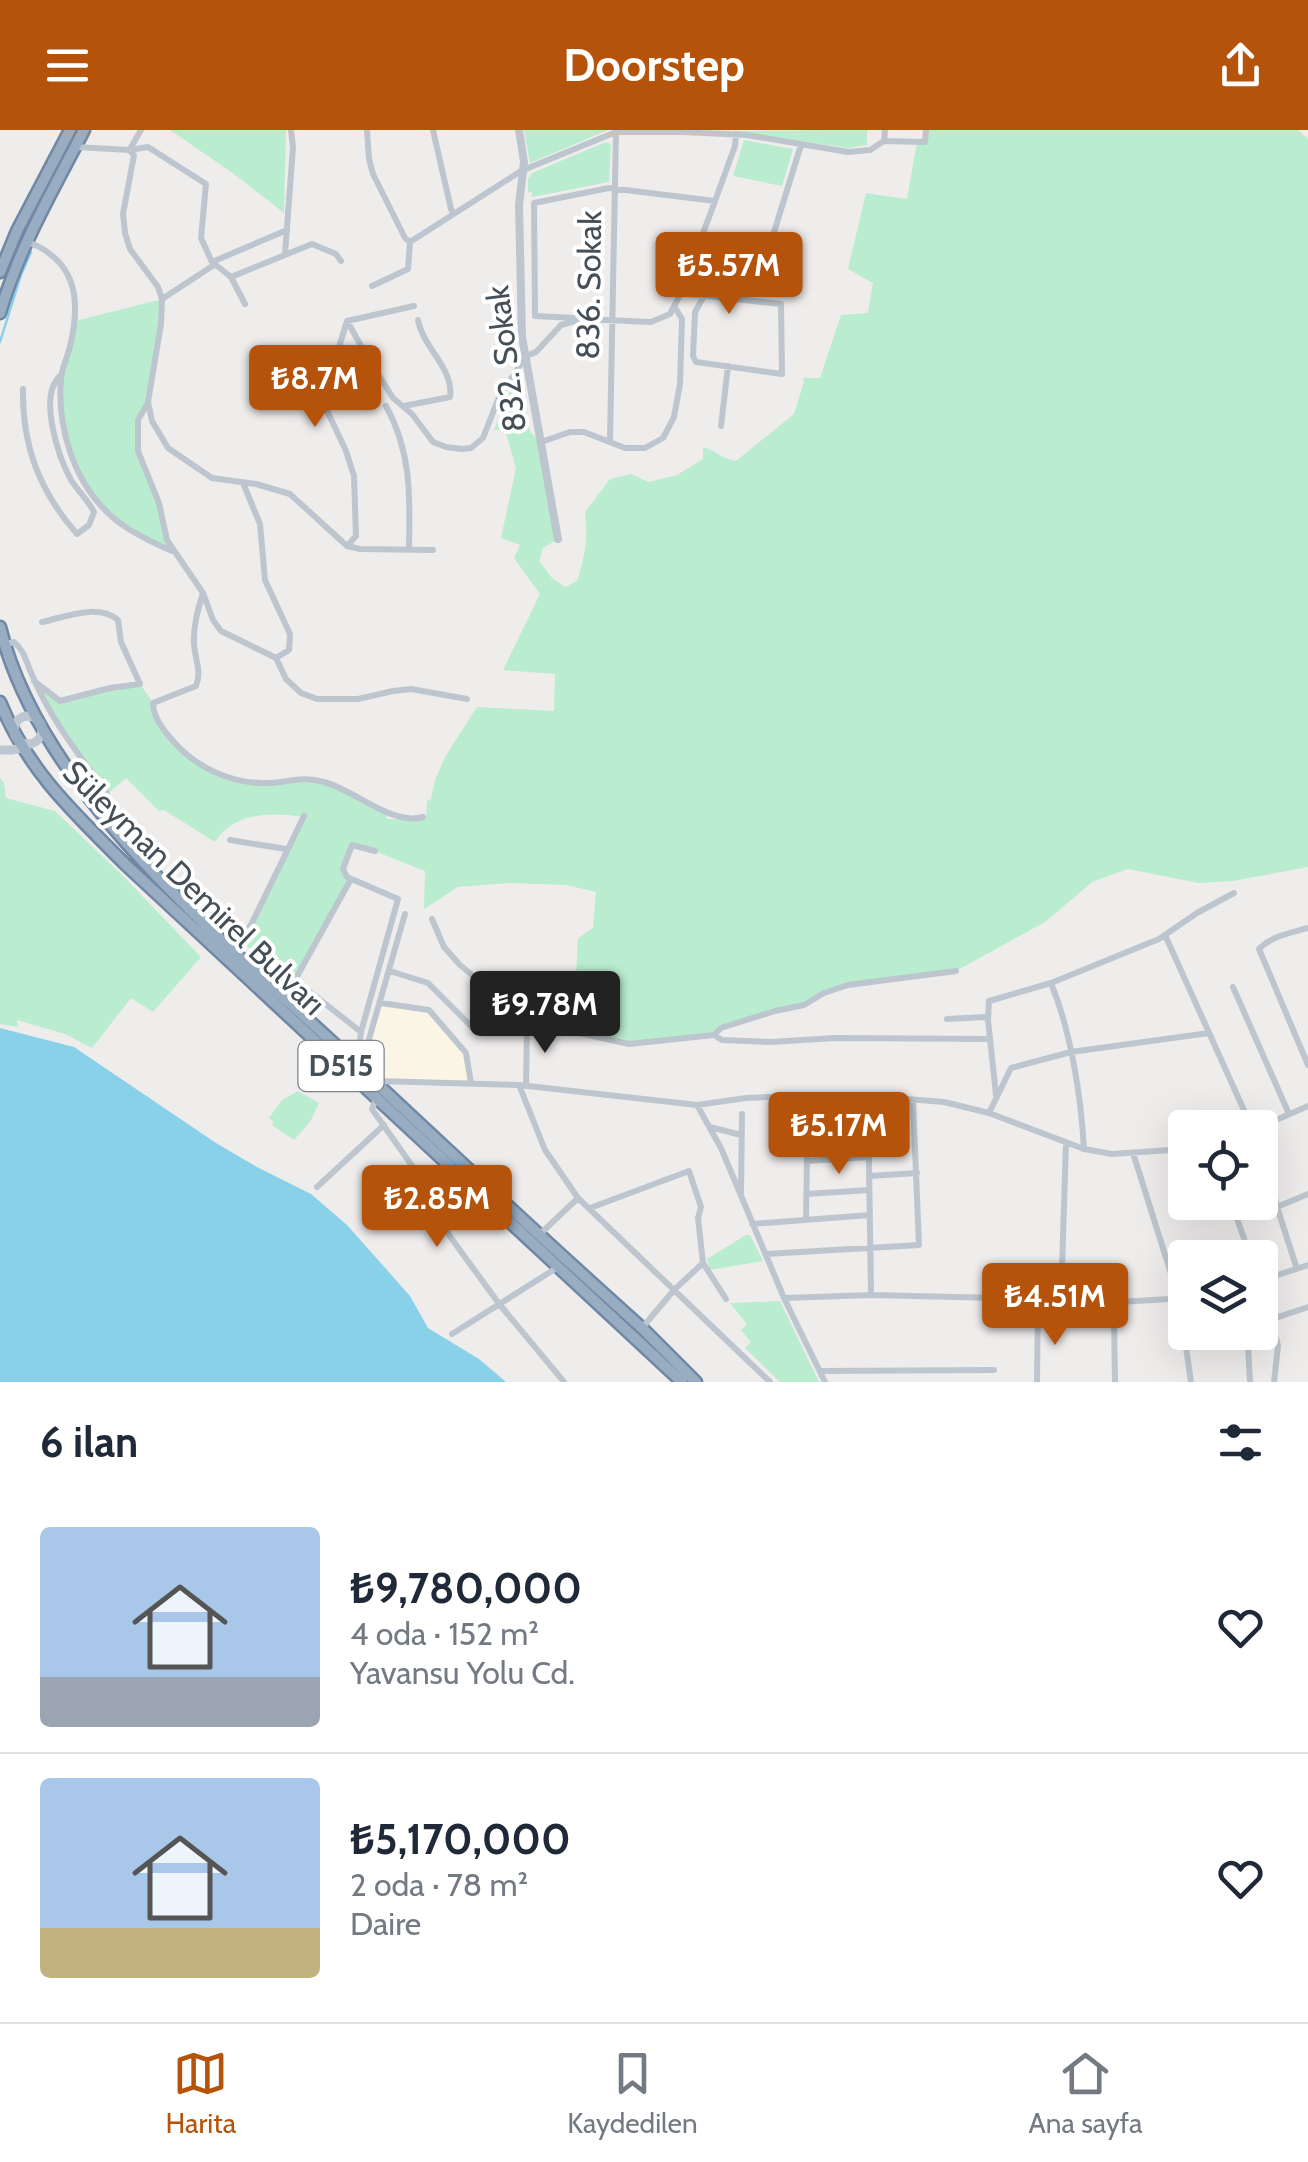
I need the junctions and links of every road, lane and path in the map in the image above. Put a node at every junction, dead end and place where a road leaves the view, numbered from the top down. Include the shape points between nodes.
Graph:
1 (70, 130) edge
2 (84, 130) edge
3 (142, 130) edge
4 (292, 130) edge
5 (367, 130) edge
6 (432, 130) edge
7 (519, 130) edge
8 (885, 130) edge
9 (926, 130) edge
10 (616, 131) edge
11 (736, 134) junction
12 (884, 140) junction
13 (801, 145) junction
14 (76, 147) junction
15 (129, 150) junction
16 (522, 167) junction
17 (616, 188) junction
18 (716, 201) junction
19 (454, 214) junction
20 (287, 230) junction
21 (27, 242) junction
22 (410, 242) junction
23 (286, 254) junction
24 (766, 258) dead end
25 (340, 261) dead end
26 (213, 263) junction
27 (2, 264) edge
28 (231, 277) junction
29 (372, 286) dead end
30 (682, 293) junction
31 (704, 296) junction
32 (162, 299) junction
33 (245, 304) dead end
34 (414, 306) dead end
35 (674, 306) junction
36 (0, 314) edge
37 (582, 319) junction
38 (347, 320) junction
39 (418, 320) dead end
40 (614, 321) junction
41 (526, 356) junction
42 (368, 358) junction
43 (728, 366) junction
44 (340, 372) junction
45 (376, 372) junction
46 (61, 375) junction
47 (23, 390) dead end
48 (323, 402) junction
49 (386, 406) dead end
50 (403, 406) junction
51 (146, 414) junction
52 (721, 426) dead end
53 (610, 441) junction
54 (541, 442) junction
55 (243, 484) junction
56 (558, 539) dead end
57 (347, 546) junction
58 (410, 547) junction
59 (432, 550) dead end
60 (177, 552) junction
61 (203, 593) junction
62 (42, 622) dead end
63 (0, 627) edge
64 (5, 645) junction
65 (276, 658) junction
66 (34, 681) junction
67 (467, 699) dead end
68 (0, 702) edge
69 (40, 722) junction
70 (9, 723) edge
71 (27, 746) junction
72 (0, 750) edge
73 (107, 794) dead end
74 (304, 816) dead end
75 (424, 818) dead end
76 (230, 840) dead end
77 (286, 849) junction
78 (376, 851) dead end
79 (351, 878) junction
80 (1234, 893) dead end
81 (405, 914) dead end
82 (432, 919) dead end
83 (1308, 928) edge
84 (1165, 935) junction
85 (233, 950) junction
86 (956, 971) dead end
87 (390, 972) junction
88 (1051, 983) junction
89 (1232, 987) dead end
90 (440, 996) junction
91 (381, 1003) junction
92 (429, 1010) junction
93 (947, 1019) dead end
94 (988, 1020) junction
95 (527, 1026) junction
96 (473, 1028) dead end
97 (361, 1032) junction
98 (1209, 1033) junction
99 (714, 1035) junction
100 (990, 1038) junction
101 (1071, 1052) junction
102 (363, 1061) junction
103 (1308, 1065) edge
104 (404, 1080) junction
105 (379, 1081) junction
106 (471, 1083) junction
107 (523, 1086) junction
108 (996, 1095) junction
109 (808, 1096) junction
110 (868, 1096) junction
111 (376, 1099) junction
112 (913, 1102) junction
113 (397, 1103) junction
114 (697, 1105) junction
115 (1308, 1106) edge
116 (1246, 1110) edge
117 (989, 1113) junction
118 (742, 1114) dead end
119 (1289, 1114) junction
120 (1278, 1119) edge
121 (868, 1124) junction
122 (384, 1125) junction
123 (708, 1127) junction
124 (807, 1127) junction
125 (742, 1136) junction
126 (1066, 1142) junction
127 (1084, 1149) junction
128 (1168, 1150) edge
129 (1133, 1153) junction
130 (869, 1158) junction
131 (807, 1161) junction
132 (916, 1173) junction
133 (869, 1176) junction
134 (317, 1187) dead end
135 (870, 1190) junction
136 (806, 1194) junction
137 (1308, 1194) edge
138 (741, 1196) junction
139 (578, 1198) junction
140 (1278, 1207) edge
141 (590, 1208) junction
142 (1278, 1210) edge
143 (870, 1214) junction
144 (806, 1220) junction
145 (752, 1224) junction
146 (538, 1235) junction
147 (870, 1247) junction
148 (766, 1254) junction
149 (1168, 1257) edge
150 (703, 1263) junction
151 (1308, 1265) edge
152 (558, 1267) junction
153 (1296, 1269) junction
154 (1278, 1275) edge
155 (674, 1290) junction
156 (871, 1296) junction
157 (784, 1298) junction
158 (1038, 1298) junction
159 (726, 1299) dead end
160 (1061, 1300) junction
161 (1168, 1300) edge
162 (1119, 1302) junction
163 (500, 1305) junction
164 (1308, 1308) edge
165 (1278, 1317) edge
166 (1038, 1318) junction
167 (1114, 1319) junction
168 (642, 1328) junction
169 (452, 1334) dead end
170 (1188, 1350) edge
171 (1249, 1350) edge
172 (1278, 1350) edge
173 (994, 1370) dead end
174 (819, 1371) junction
175 (564, 1382) edge
176 (682, 1382) edge
177 (696, 1382) edge
178 (770, 1382) edge
179 (825, 1382) edge
180 (1037, 1382) edge
181 (1114, 1382) edge
182 (1191, 1382) edge
183 (1250, 1382) edge
184 (1274, 1382) edge

1 - 27 highway
2 - 14 highway
3 - 15 street
4 - 20 street
5 - 22 street via 374,174
6 - 19 street
7 - 16 street, 832. Sokak
8 - 12 street
9 - 12 street via 925,142
10 - 11 street
10 - 16 street
10 - 17 street, 836. Sokak
11 - 13 street
11 - 18 street
12 - 13 street via 870,150 848,152
13 - 24 street
14 - 15 street
14 - 21 highway
15 - 26 street via 148,146 206,184 201,238
15 - 32 street via 134,159 125,233
16 - 19 street
16 - 41 street, 832. Sokak via 520,317
17 - 18 street
17 - 37 street via 534,203 535,316
17 - 40 street, 836. Sokak
18 - 30 street
19 - 22 street
20 - 23 street
20 - 26 street
21 - 36 highway
21 - 46 street via 62,264 72,282 75,321
22 - 29 street via 408,268
23 - 25 street via 312,244
23 - 28 street
26 - 28 street
26 - 32 street
28 - 33 street
30 - 31 street
30 - 35 street
31 - 43 street via 695,312 693,356
31 - 43 street via 781,304 782,374
32 - 51 street
34 - 38 street
35 - 40 street via 652,322
35 - 53 street via 682,320 674,417 663,438 644,448
37 - 40 street
37 - 41 street via 562,325
38 - 42 street
38 - 44 street
39 - 50 street via 452,392 450,398
40 - 53 street, 836. Sokak
41 - 50 street via 498,397 484,438 471,448 433,442
41 - 54 street, 832. Sokak
42 - 44 street
42 - 45 street
43 - 52 street
44 - 48 street via 322,382
45 - 48 street
45 - 50 street
46 - 47 street via 50,393 57,448 94,512 77,534 33,462
46 - 60 street via 63,430 90,491 108,514
48 - 57 street via 354,476 356,536
49 - 58 street via 406,458
51 - 55 street via 168,448 192,466
51 - 60 street via 138,420 138,451 167,540
53 - 54 street via 570,432
54 - 56 street, 832. Sokak
55 - 57 street via 290,494
55 - 65 street via 260,524 265,580 290,634 288,650
57 - 58 street
58 - 59 street
60 - 61 street
61 - 65 street via 221,631
61 - 75 street via 194,640 201,674 196,686 153,703 186,756 220,774 265,784 323,781 402,818
62 - 66 street via 110,614 140,684 60,700
63 - 64 highway, Süleyman Demirel Bulvarı / D515
64 - 66 street via 20,646
64 - 69 highway, Süleyman Demirel Bulvarı / D515
65 - 67 street via 286,679 317,699 411,689
66 - 73 street
68 - 70 highway, Süleyman Demirel Bulvarı / D515
69 - 70 main road via 30,715
69 - 71 main road via 41,736
69 - 85 highway, Süleyman Demirel Bulvarı / D515 via 95,806
70 - 71 highway, Süleyman Demirel Bulvarı / D515
71 - 72 main road
71 - 111 highway, Süleyman Demirel Bulvarı / D515 via 42,777 126,865
74 - 77 street
76 - 77 street
77 - 85 street
78 - 79 street via 352,846 343,869
79 - 97 street via 398,899
79 - 97 street via 295,980
80 - 84 street
81 - 87 street
82 - 95 street via 444,948
83 - 103 street via 1259,949
84 - 88 street
84 - 98 street
85 - 105 highway, Süleyman Demirel Bulvarı / D515
86 - 99 street via 848,985
87 - 90 street via 428,984
87 - 91 street
88 - 94 street via 990,1001
88 - 101 street
89 - 119 street
90 - 92 street
90 - 96 street
91 - 92 street
91 - 102 street
92 - 106 street via 466,1054
93 - 94 street
94 - 100 street
95 - 99 street via 629,1044
95 - 107 street
97 - 102 street
98 - 101 street
98 - 116 street
99 - 100 street via 771,1042
100 - 108 street
101 - 108 street via 1011,1068
101 - 127 street
102 - 105 street
104 - 105 street
104 - 106 street
104 - 113 street
105 - 113 highway, Süleyman Demirel Bulvarı / D515
106 - 107 street
107 - 114 street
107 - 139 street via 545,1150
108 - 117 street
109 - 110 street
109 - 114 street
109 - 124 street
110 - 112 street
110 - 121 street
111 - 122 street via 372,1109
111 - 152 highway, Süleyman Demirel Bulvarı / D515
112 - 117 street
112 - 132 street
113 - 146 highway, Süleyman Demirel Bulvarı / D515
114 - 123 street
115 - 119 street
117 - 126 street
118 - 125 street
119 - 120 street
121 - 124 street
121 - 130 street
122 - 134 street
122 - 163 street
123 - 125 street
123 - 138 street
124 - 131 street
125 - 138 street
126 - 127 street
126 - 160 street
127 - 129 street
128 - 129 street
129 - 149 street
130 - 131 street
130 - 133 street
131 - 136 street
132 - 133 street
132 - 147 street via 919,1245
133 - 135 street
135 - 136 street
135 - 143 street
136 - 144 street
137 - 140 street
138 - 145 street
139 - 141 street
139 - 146 street
141 - 150 street via 689,1171 701,1207
141 - 155 street
142 - 153 street
143 - 144 street
143 - 147 street
144 - 145 street
145 - 148 street
146 - 168 highway, Süleyman Demirel Bulvarı / D515
147 - 148 street
147 - 156 street
148 - 157 street
150 - 155 street
150 - 159 street
151 - 153 street
152 - 163 street
152 - 176 highway, Süleyman Demirel Bulvarı / D515
153 - 154 street
155 - 168 street
155 - 178 street
156 - 157 street
156 - 158 street
157 - 174 street
158 - 160 street
158 - 166 street
160 - 162 street
161 - 162 street
162 - 167 street
163 - 169 street
163 - 175 street
164 - 165 street
166 - 167 street
166 - 180 street
167 - 181 street
168 - 177 highway, Süleyman Demirel Bulvarı / D515
170 - 182 street
171 - 183 street
172 - 184 street
173 - 174 street
174 - 179 street

